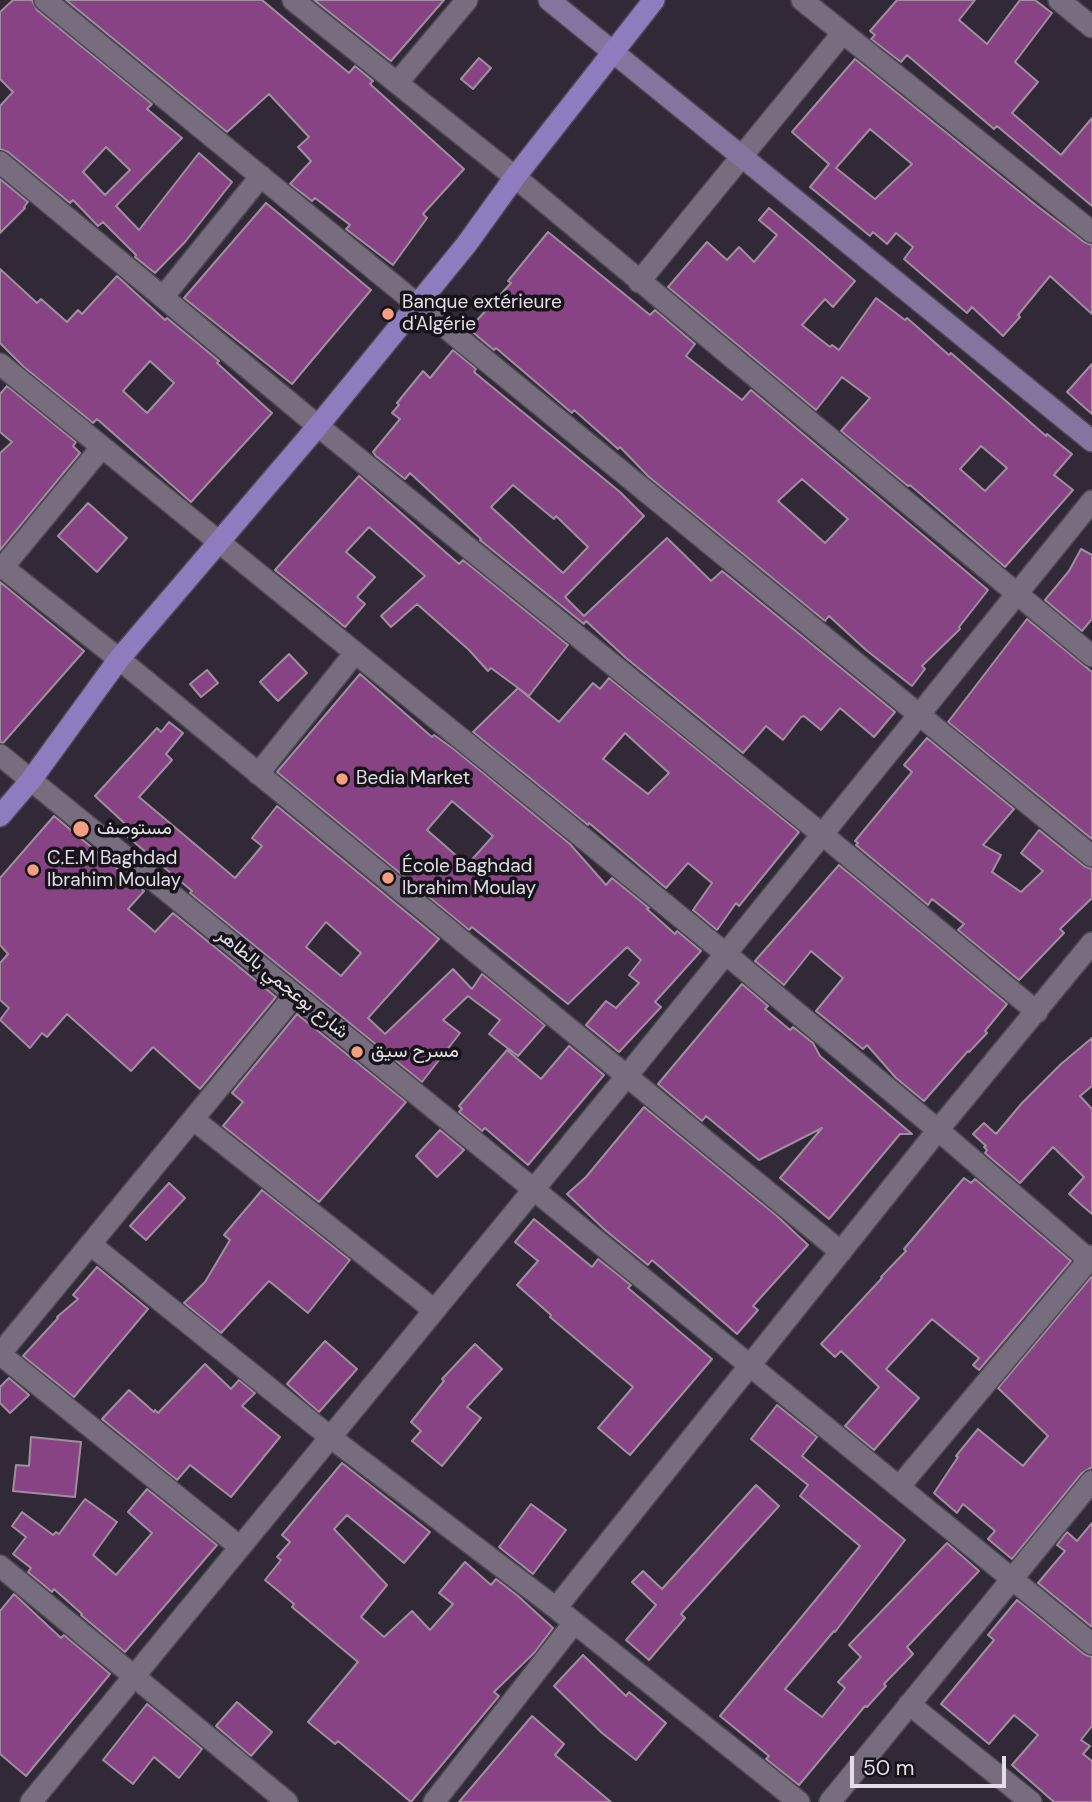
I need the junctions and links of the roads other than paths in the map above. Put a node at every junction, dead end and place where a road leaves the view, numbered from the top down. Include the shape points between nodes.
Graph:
1 (45, 0) edge
2 (293, 0) edge
3 (467, 0) edge
4 (549, 0) edge
5 (654, 0) edge
6 (802, 0) edge
7 (1059, 0) edge
8 (1092, 27) edge
9 (842, 34) junction
10 (614, 53) junction
11 (397, 83) junction
12 (742, 157) junction
13 (0, 162) edge
14 (261, 176) junction
15 (514, 177) junction
16 (1092, 232) edge
17 (639, 282) junction
18 (163, 297) junction
19 (418, 304) junction
20 (0, 364) edge
21 (318, 426) junction
22 (1092, 441) edge
23 (102, 447) junction
24 (1092, 501) edge
25 (220, 543) junction
26 (2, 566) edge
27 (1018, 596) junction
28 (355, 653) junction
29 (1092, 656) edge
30 (119, 659) junction
31 (920, 716) junction
32 (0, 755) edge
33 (258, 774) junction
34 (31, 780) junction
35 (0, 817) edge
36 (823, 835) junction
37 (1092, 856) edge
38 (1092, 943) edge
39 (726, 954) junction
40 (295, 995) junction
41 (1037, 1012) junction
42 (626, 1077) junction
43 (193, 1119) junction
44 (939, 1130) junction
45 (534, 1188) junction
46 (90, 1244) junction
47 (841, 1252) junction
48 (1091, 1259) edge
49 (434, 1310) junction
50 (0, 1354) edge
51 (751, 1367) junction
52 (330, 1437) junction
53 (1092, 1481) edge
54 (900, 1487) junction
55 (240, 1547) junction
56 (0, 1566) edge
57 (1011, 1579) junction
58 (556, 1608) junction
59 (574, 1623) junction
60 (1092, 1644) edge
61 (135, 1677) junction
62 (909, 1704) junction
63 (31, 1802) edge
64 (287, 1802) edge
65 (434, 1802) edge
66 (799, 1802) edge
67 (830, 1802) edge
68 (1031, 1802) edge

1 - 14 street
2 - 11 street
3 - 11 street
4 - 10 street
5 - 10 main road
6 - 9 street
7 - 8 street
9 - 12 street
9 - 16 street
10 - 12 street
10 - 15 main road
11 - 15 street
12 - 17 street
12 - 22 street
13 - 18 street
14 - 18 street
14 - 19 street
15 - 17 street
15 - 19 main road
17 - 27 street
18 - 21 street
19 - 21 main road
19 - 31 street
20 - 23 street
21 - 25 main road
21 - 36 street
23 - 25 street
23 - 26 street
24 - 27 street
25 - 28 street
25 - 30 main road
26 - 30 street
27 - 29 street
27 - 31 street
28 - 33 street
28 - 39 street
30 - 33 street
30 - 34 main road
31 - 36 street
31 - 37 street
32 - 34 street, شارع بوعجمي بالطاهر
33 - 42 street
34 - 35 main road
34 - 40 street, شارع بوعجمي بالطاهر
36 - 39 street
36 - 41 street
38 - 41 street
39 - 42 street
39 - 44 street
40 - 43 street
40 - 45 street, شارع بوعجمي بالطاهر
41 - 44 street
42 - 45 street
42 - 47 street
43 - 46 street
43 - 49 street
44 - 47 street
44 - 48 street
45 - 49 street
45 - 51 street, شارع بوعجمي بالطاهر
46 - 50 street
46 - 52 street
47 - 51 street
48 - 54 street
49 - 52 street
50 - 55 street
51 - 54 street, شارع بوعجمي بالطاهر
51 - 58 street
52 - 55 street
52 - 58 street
53 - 57 street
54 - 57 street, شارع بوعجمي بالطاهر
55 - 61 street
56 - 61 street
57 - 60 street, شارع بوعجمي بالطاهر
57 - 62 street
58 - 59 street
59 - 65 street
59 - 66 street
61 - 63 street
61 - 64 street
62 - 67 street
62 - 68 street

